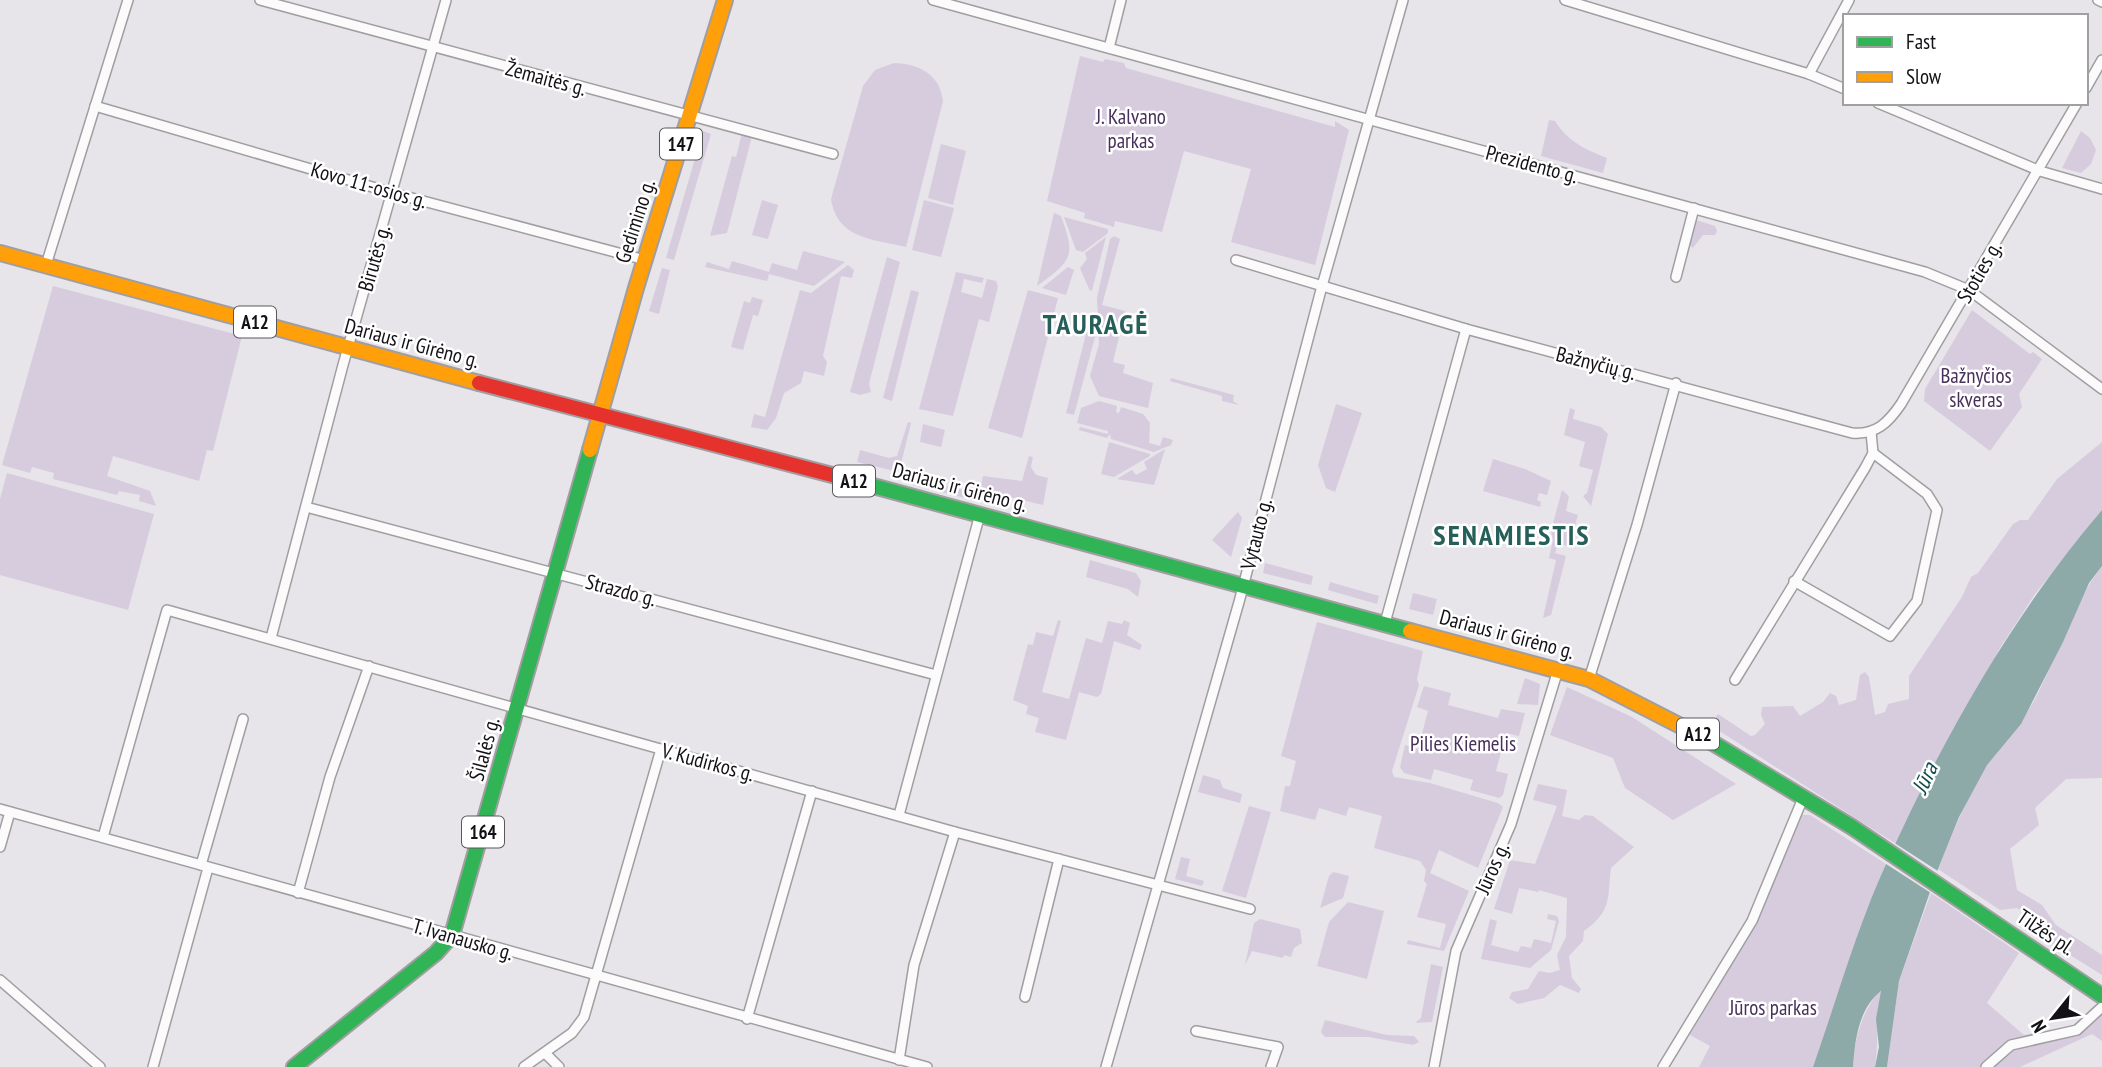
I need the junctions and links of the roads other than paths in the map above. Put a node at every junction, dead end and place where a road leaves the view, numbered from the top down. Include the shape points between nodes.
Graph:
1 (128, 0) edge
2 (260, 0) edge
3 (446, 0) edge
4 (725, 0) edge
5 (933, 0) edge
6 (1121, 0) edge
7 (1403, 0) edge
8 (1565, 0) edge
9 (1849, 0) edge
10 (433, 48) junction
11 (1109, 48) junction
12 (2102, 60) edge
13 (1809, 74) junction
14 (2088, 84) edge
15 (1843, 88) edge
16 (1883, 105) edge
17 (2076, 105) edge
18 (95, 106) junction
19 (690, 115) junction
20 (1369, 120) junction
21 (833, 154) dead end
22 (2040, 171) junction
23 (2102, 189) edge
24 (393, 193) junction
25 (1694, 208) junction
26 (0, 253) edge
27 (645, 260) junction
28 (1237, 261) dead end
29 (46, 265) junction
30 (1676, 277) dead end
31 (1322, 286) junction
32 (1969, 290) junction
33 (1466, 329) junction
34 (349, 347) junction
35 (1676, 383) junction
36 (2102, 389) edge
37 (601, 416) junction
38 (1871, 432) junction
39 (1873, 453) junction
40 (306, 507) junction
41 (980, 514) junction
42 (556, 572) junction
43 (1794, 581) junction
44 (1243, 585) junction
45 (1385, 623) junction
46 (271, 638) junction
47 (369, 666) junction
48 (1558, 669) junction
49 (936, 675) junction
50 (1589, 679) junction
51 (1735, 680) dead end
52 (517, 708) junction
53 (243, 719) dead end
54 (661, 749) junction
55 (812, 791) junction
56 (1803, 798) junction
57 (0, 809) edge
58 (10, 812) junction
59 (899, 815) junction
60 (955, 832) junction
61 (103, 837) junction
62 (0, 847) edge
63 (1059, 859) junction
64 (204, 867) junction
65 (1158, 886) junction
66 (298, 893) junction
67 (1966, 903) joint
68 (1250, 909) dead end
69 (452, 935) junction
70 (598, 976) junction
71 (0, 980) edge
72 (2102, 996) edge
73 (1025, 997) dead end
74 (2102, 1007) edge
75 (747, 1019) junction
76 (1196, 1031) dead end
77 (545, 1053) junction
78 (898, 1060) junction
79 (100, 1067) edge
80 (153, 1067) edge
81 (294, 1067) edge
82 (524, 1067) edge
83 (559, 1067) edge
84 (927, 1067) edge
85 (1106, 1067) edge
86 (1271, 1067) edge
87 (1434, 1067) edge
88 (1663, 1067) edge
89 (1986, 1067) edge

1 - 18 street
2 - 10 street, Žemaitės g.
3 - 10 street, Birutės g.
4 - 19 main road, Gedimino g. / 147
5 - 11 street, Prezidento g.
6 - 11 street
7 - 20 street, Vytauto g.
8 - 13 street
9 - 13 street
10 - 19 street, Žemaitės g.
10 - 24 street, Birutės g.
11 - 20 street, Prezidento g.
12 - 14 street
13 - 15 street
16 - 22 street
17 - 22 street, Stoties g.
18 - 24 street, Kovo 11-osios g.
18 - 29 street
19 - 21 street, Žemaitės g.
19 - 27 main road, Gedimino g. / 147
20 - 25 street, Prezidento g.
20 - 31 street, Vytauto g.
22 - 23 street
22 - 32 street, Stoties g.
24 - 27 street, Kovo 11-osios g.
24 - 34 street, Birutės g.
25 - 30 street
25 - 32 street, Prezidento g. via 1912,269
26 - 29 main road, Dariaus ir Girėno g. / A12
27 - 37 main road, Gedimino g. / 147
28 - 31 street, Bažnyčių g.
29 - 34 main road, Dariaus ir Girėno g. / A12
31 - 33 street, Bažnyčių g.
31 - 44 street, Vytauto g.
32 - 36 street, Prezidento g.
32 - 38 street, Stoties g. via 1901,404 1885,425
33 - 35 street, Bažnyčių g.
33 - 45 street
34 - 37 main road, Dariaus ir Girėno g. / A12
34 - 40 street, Birutės g.
35 - 38 street, Bažnyčių g. via 1852,433
35 - 50 street
37 - 41 main road, Dariaus ir Girėno g. / A12
37 - 42 main road, Šilalės g. / 164
38 - 39 street
39 - 43 street
39 - 43 street via 1936,506 1937,522 1917,600 1890,636
40 - 42 street, Strazdo g.
40 - 46 street, Birutės g.
41 - 44 main road, Dariaus ir Girėno g. / A12
41 - 49 street
42 - 49 street, Strazdo g.
42 - 52 main road, Šilalės g. / 164
43 - 51 street
44 - 45 main road, Dariaus ir Girėno g. / A12
44 - 65 street, Vytauto g.
45 - 48 main road, Dariaus ir Girėno g. / A12
46 - 47 street, V. Kudirkos g.
46 - 61 street, V. Kudirkos g. via 167,610
47 - 52 street, V. Kudirkos g.
47 - 66 street via 330,777
48 - 50 main road, Dariaus ir Girėno g. / A12
48 - 87 street, Jūros g. via 1511,824 1456,951
49 - 59 street
50 - 56 main road, Dariaus ir Girėno g. / A12 via 1675,721
52 - 54 street, V. Kudirkos g.
52 - 69 main road, Šilalės g. / 164
53 - 64 street
54 - 55 street, V. Kudirkos g.
54 - 70 street
55 - 59 street, V. Kudirkos g.
55 - 75 street
56 - 67 main road, Dariaus ir Girėno g. / A12
56 - 88 street via 1752,921
57 - 58 street, T. Ivanausko g.
58 - 61 street, T. Ivanausko g.
58 - 62 street
59 - 60 street, V. Kudirkos g.
60 - 63 street, V. Kudirkos g.
60 - 78 street via 914,965
61 - 64 street, T. Ivanausko g.
63 - 65 street, V. Kudirkos g.
63 - 73 street
64 - 66 street, T. Ivanausko g.
64 - 80 street
65 - 68 street, V. Kudirkos g.
65 - 85 street, Vytauto g.
66 - 69 street, T. Ivanausko g.
67 - 72 main road, Tilžės pl. / A12
69 - 70 street, T. Ivanausko g.
69 - 81 main road, Šilalės g. / 164 via 436,954
70 - 75 street, T. Ivanausko g.
70 - 77 street via 579,1027
71 - 79 street
74 - 89 street via 2077,1030 2011,1045
75 - 78 street, T. Ivanausko g.
76 - 86 street via 1278,1047
77 - 82 street
77 - 83 street
78 - 84 street, T. Ivanausko g.

